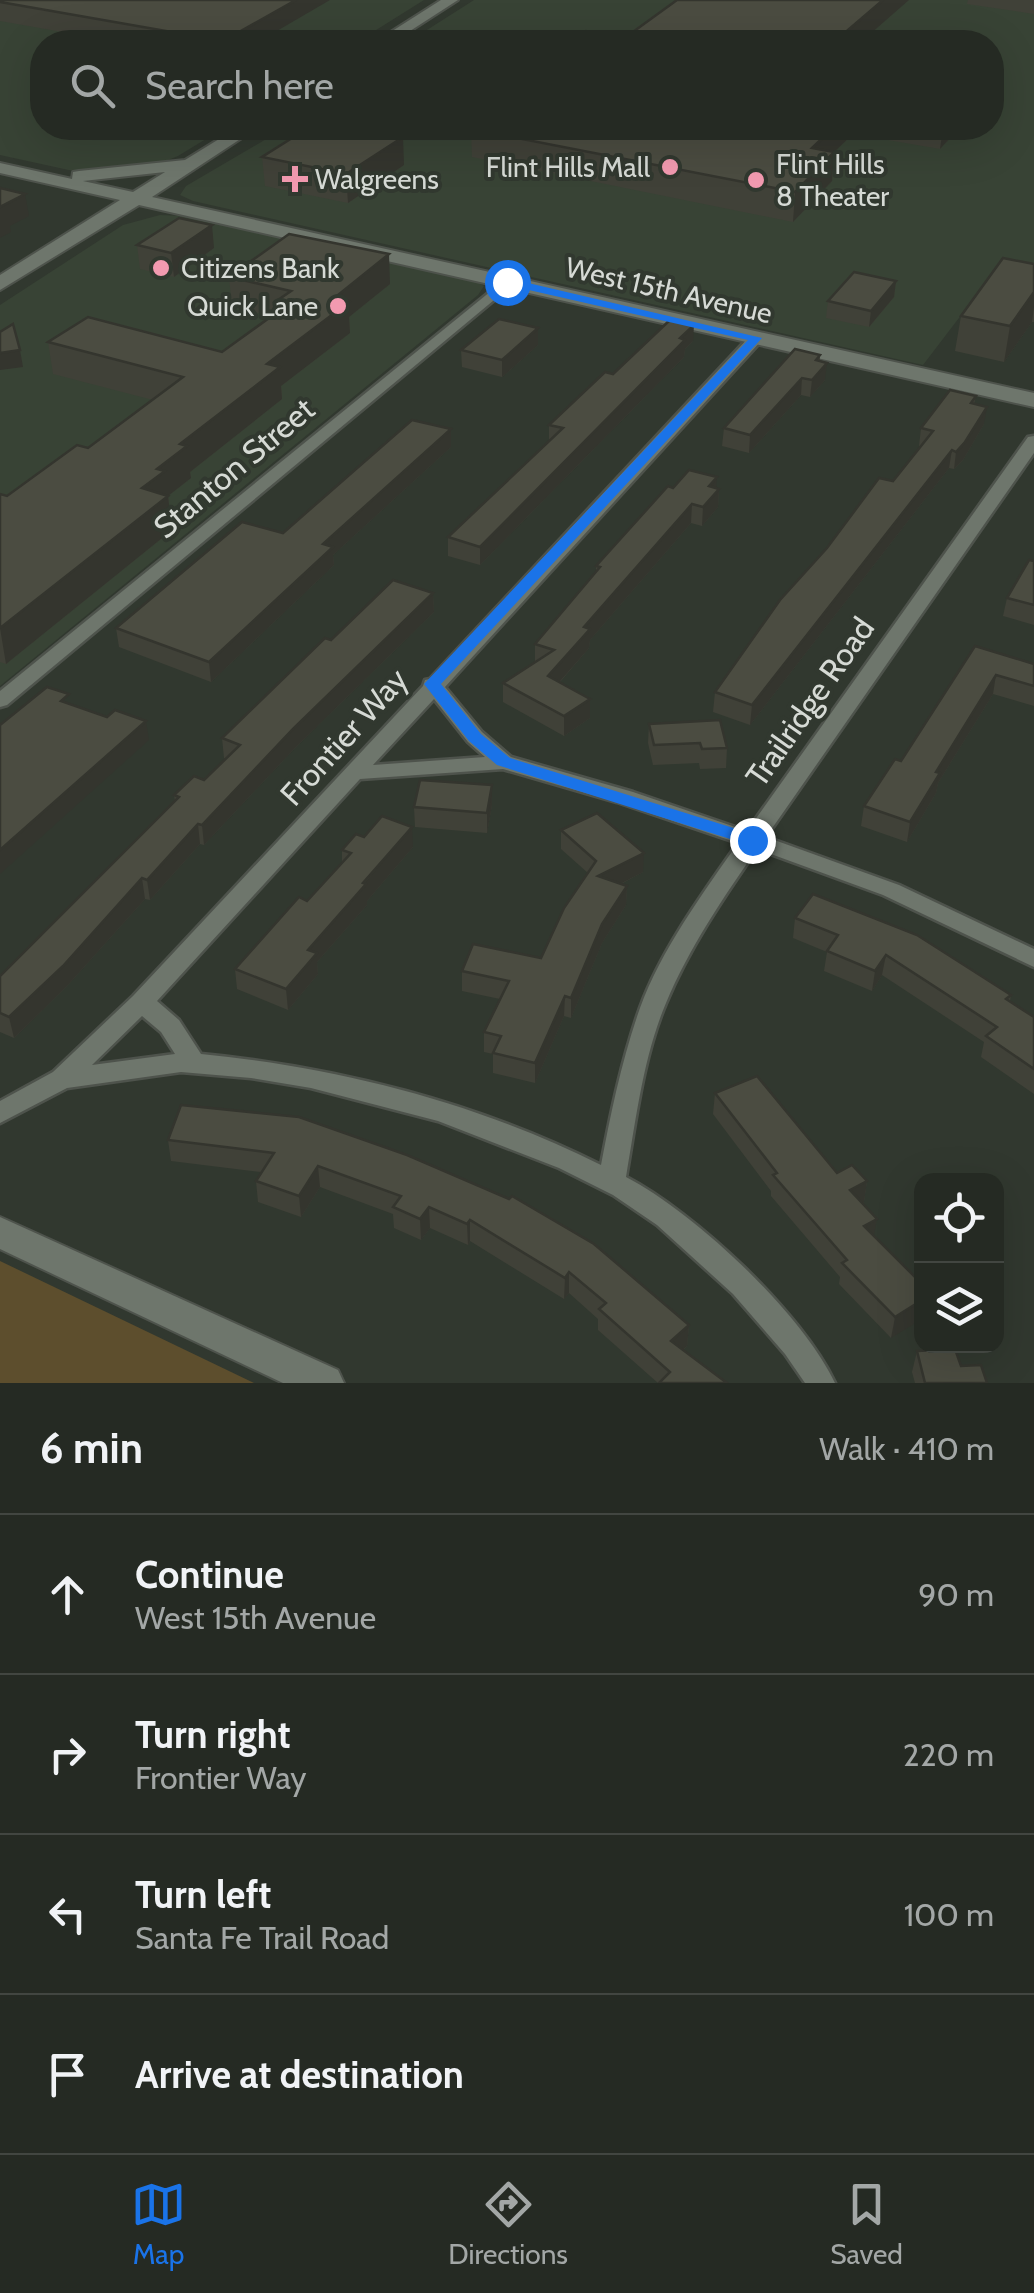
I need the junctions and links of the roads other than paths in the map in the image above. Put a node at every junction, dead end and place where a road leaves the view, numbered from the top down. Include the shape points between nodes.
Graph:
1 (451, 0) edge
2 (402, 30) edge
3 (229, 140) edge
4 (196, 161) junction
5 (0, 168) edge
6 (26, 174) junction
7 (138, 199) junction
8 (507, 282) junction
9 (0, 284) edge
10 (756, 338) junction
11 (1034, 400) edge
12 (1034, 441) edge
13 (432, 684) junction
14 (0, 701) edge
15 (504, 762) junction
16 (354, 773) junction
17 (752, 840) junction
18 (1034, 959) edge
19 (142, 1002) junction
20 (193, 1062) junction
21 (62, 1079) junction
22 (0, 1113) edge
23 (611, 1184) junction
24 (0, 1232) edge
25 (324, 1383) edge
26 (820, 1383) edge

1 - 2 street
3 - 4 street
4 - 6 street via 122,174
4 - 7 street
5 - 6 street, West 15th Avenue
6 - 7 street, West 15th Avenue
7 - 8 street, West 15th Avenue
7 - 9 street
8 - 10 street, West 15th Avenue
8 - 14 street, Stanton Street
10 - 11 street, West 15th Avenue
10 - 13 street, Frontier Way
12 - 17 street, Trailridge Road
13 - 15 street via 475,738
13 - 16 street, Frontier Way
15 - 16 street
15 - 17 street
16 - 19 street, Frontier Way
17 - 18 street via 891,890
17 - 23 street, Trailridge Road via 700,914 653,1005
19 - 20 street via 170,1026
19 - 21 street, Frontier Way
20 - 21 street
20 - 23 street via 295,1075 442,1112
21 - 22 street, Frontier Way
23 - 26 street via 665,1216 734,1275 811,1363
24 - 25 street

